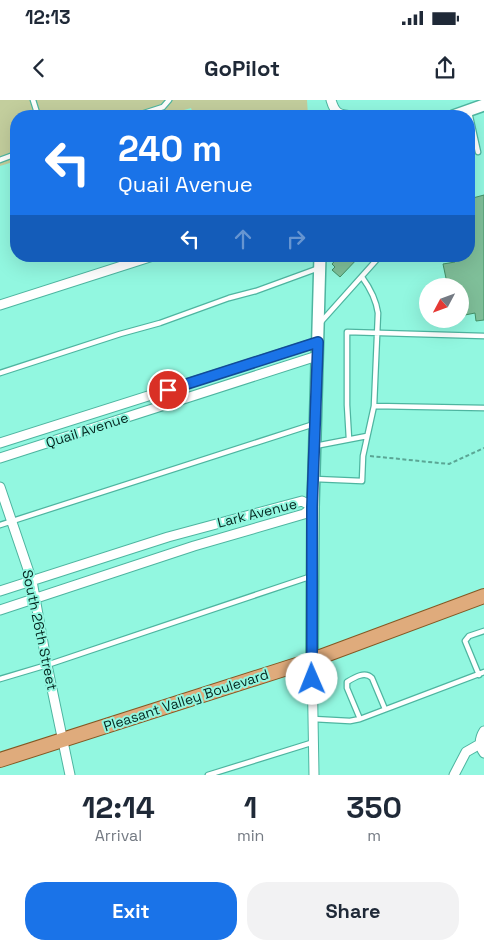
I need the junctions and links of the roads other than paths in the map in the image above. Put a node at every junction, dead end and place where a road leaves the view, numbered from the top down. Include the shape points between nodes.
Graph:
1 (169, 100) edge
2 (484, 105) edge
3 (154, 110) edge
4 (469, 110) edge
5 (475, 138) edge
6 (478, 152) dead end
7 (134, 262) edge
8 (320, 262) edge
9 (375, 262) edge
10 (362, 277) junction
11 (0, 305) edge
12 (318, 325) junction
13 (377, 333) junction
14 (484, 336) edge
15 (318, 342) junction
16 (317, 356) junction
17 (0, 373) edge
18 (374, 406) junction
19 (484, 408) edge
20 (93, 414) junction
21 (315, 424) junction
22 (98, 426) junction
23 (368, 436) junction
24 (349, 439) junction
25 (0, 443) edge
26 (314, 446) junction
27 (0, 458) edge
28 (313, 479) junction
29 (0, 487) edge
30 (312, 507) junction
31 (12, 522) junction
32 (0, 525) edge
33 (312, 576) junction
34 (32, 581) junction
35 (0, 591) edge
36 (484, 596) edge
37 (35, 598) junction
38 (0, 610) edge
39 (484, 631) edge
40 (312, 660) junction
41 (47, 665) junction
42 (481, 674) edge
43 (0, 679) edge
44 (385, 709) junction
45 (313, 719) junction
46 (360, 719) junction
47 (484, 732) edge
48 (63, 740) junction
49 (314, 742) junction
50 (482, 749) edge
51 (0, 760) edge
52 (70, 775) edge
53 (208, 775) edge
54 (314, 775) edge
55 (454, 775) edge

1 - 3 lane via 163,107
2 - 4 street
5 - 6 lane
7 - 11 street
8 - 12 street
8 - 17 lane via 256,291
9 - 10 lane
10 - 12 lane
10 - 13 lane via 377,305
12 - 15 street
13 - 14 lane
13 - 18 lane
13 - 24 lane via 347,332
15 - 16 street
15 - 20 street, Quail Avenue
16 - 21 street
16 - 22 street, Quail Avenue
18 - 19 lane
18 - 23 lane
20 - 22 street
20 - 25 street, Quail Avenue
21 - 26 street
21 - 31 lane
22 - 27 street, Quail Avenue
23 - 24 lane
23 - 28 lane via 362,481
24 - 26 lane
26 - 28 street
28 - 30 street
29 - 31 street, South 26th Street
30 - 33 street
30 - 34 street, Lark Avenue via 302,501 168,537
30 - 37 street, Lark Avenue via 304,514
31 - 32 lane
31 - 34 street, South 26th Street
33 - 40 street
33 - 41 lane
34 - 35 street, Lark Avenue
34 - 37 street, South 26th Street
36 - 40 main road, Pleasant Valley Boulevard
37 - 38 street, Lark Avenue
37 - 41 street, South 26th Street
39 - 42 lane via 469,636 465,641
40 - 45 street
40 - 48 main road, Pleasant Valley Boulevard
41 - 43 lane
41 - 48 street, South 26th Street
42 - 44 lane
44 - 46 lane
44 - 46 lane via 372,678 365,674 347,682
45 - 46 lane
45 - 49 street
47 - 50 street via 480,738
48 - 51 main road, Pleasant Valley Boulevard
48 - 52 street, South 26th Street
49 - 53 lane
49 - 54 street
50 - 55 street via 466,752

